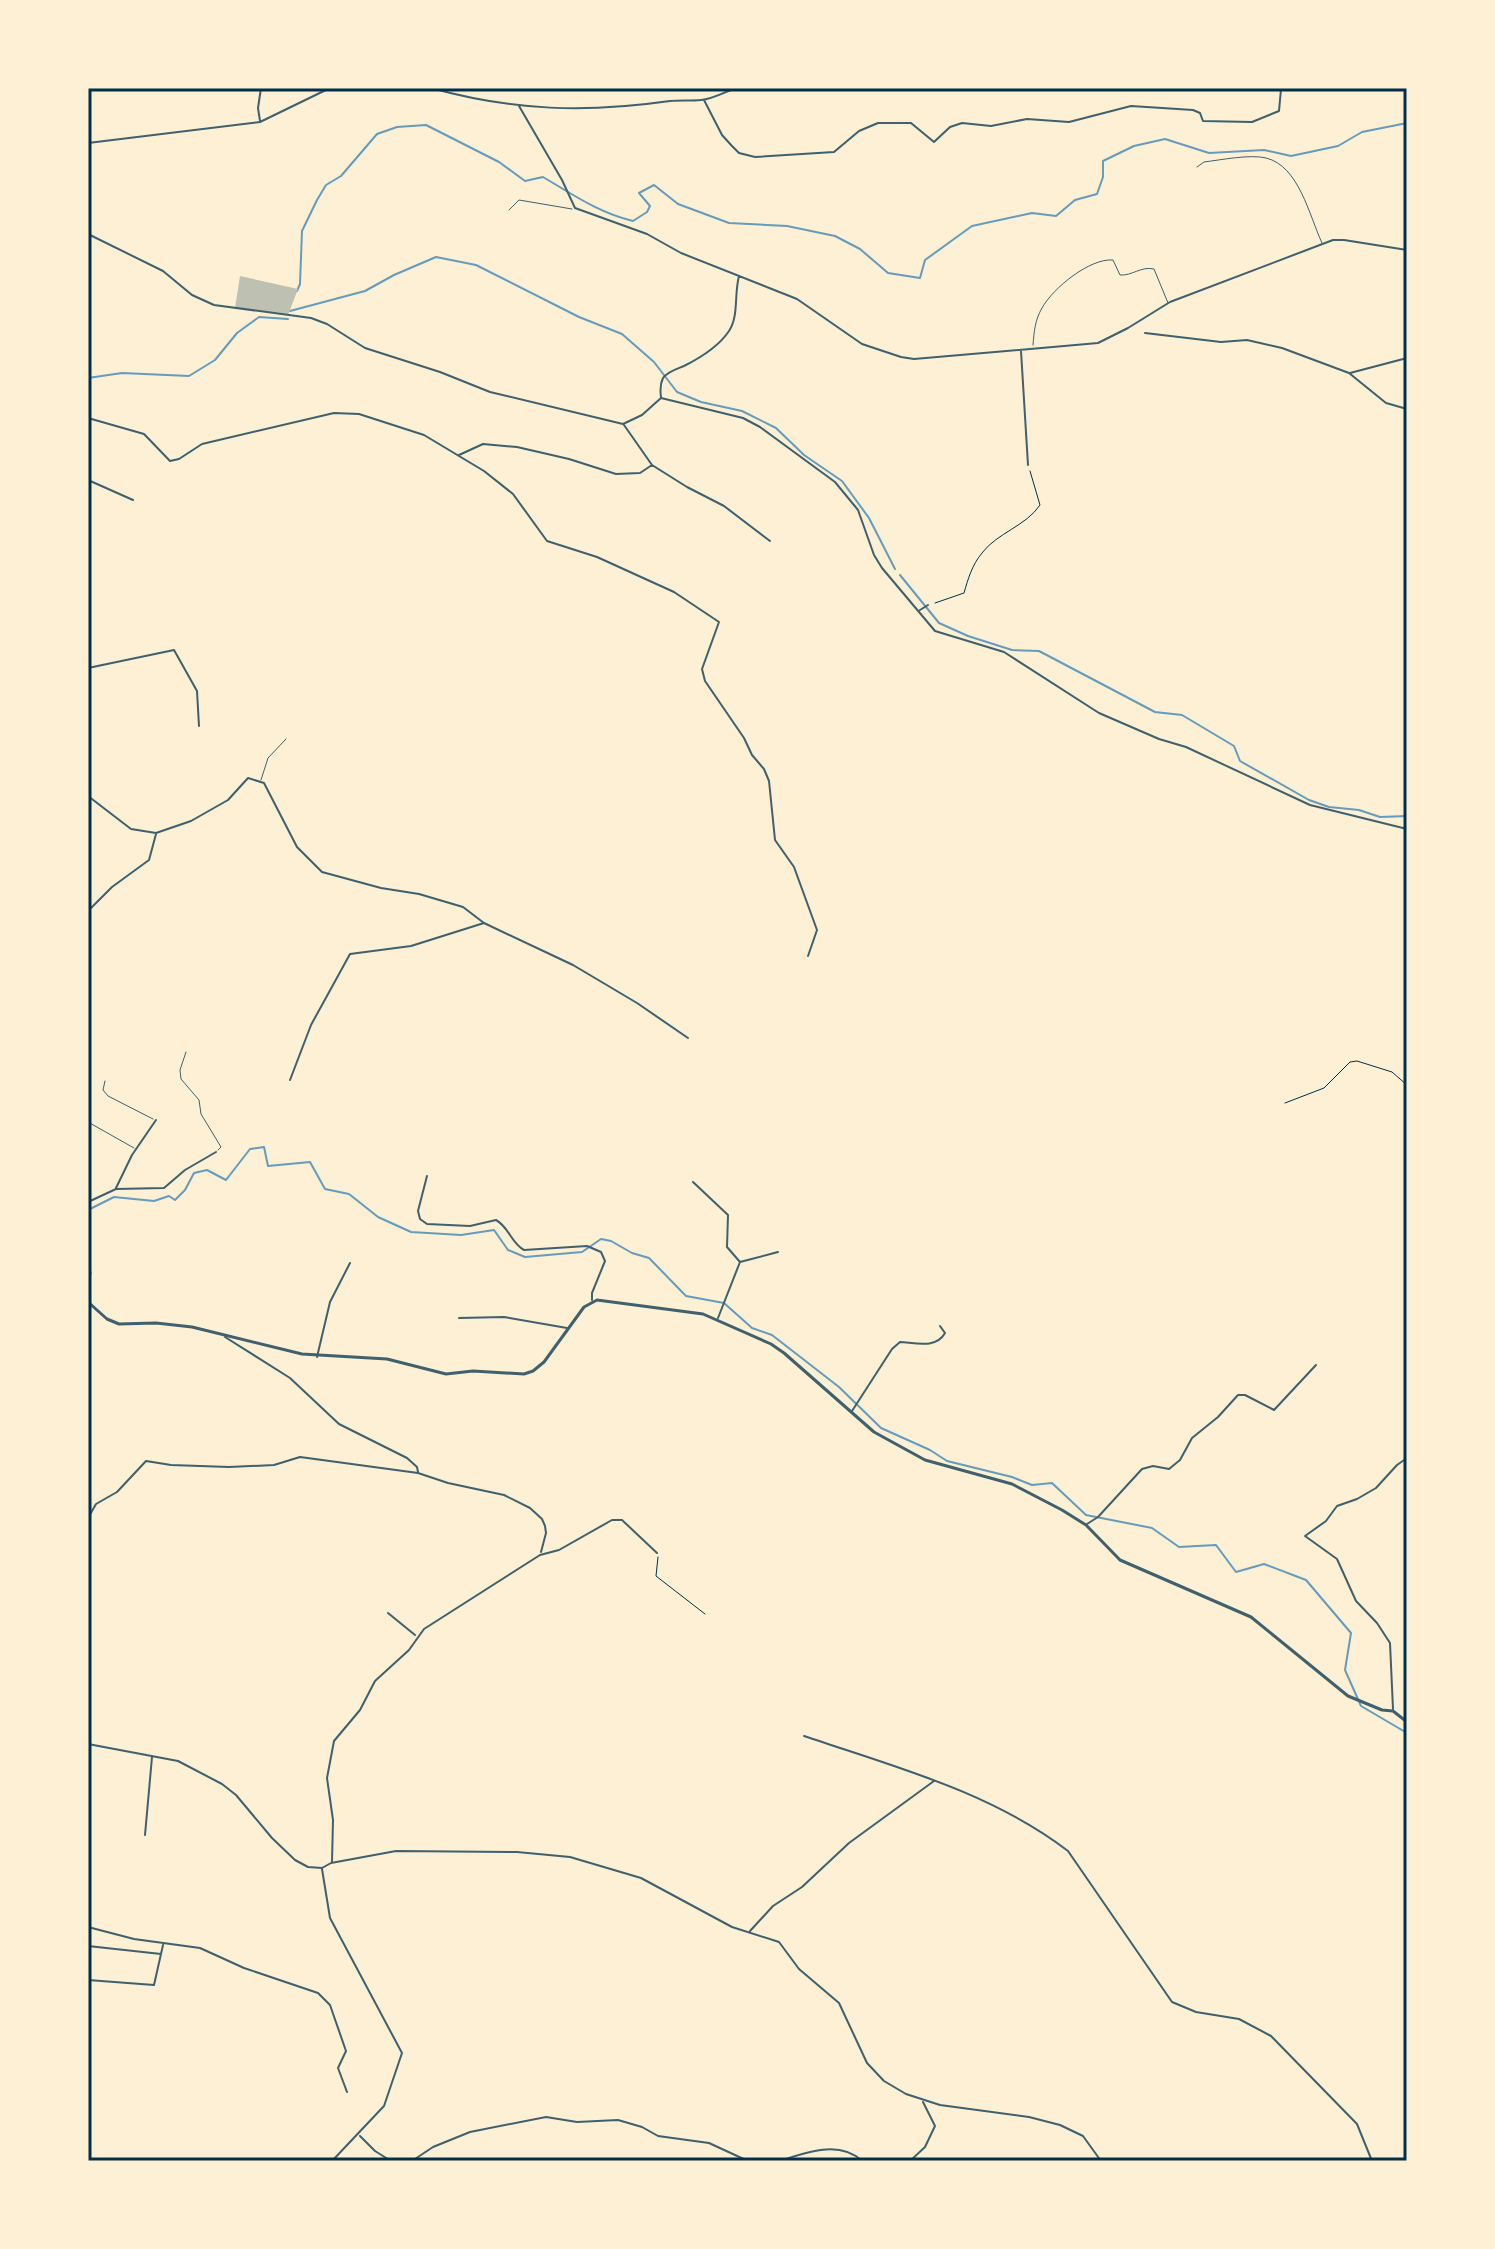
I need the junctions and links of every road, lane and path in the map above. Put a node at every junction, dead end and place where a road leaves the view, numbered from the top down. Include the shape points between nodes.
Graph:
1 (261, 88) edge
2 (330, 88) edge
3 (431, 88) edge
4 (736, 88) edge
5 (1288, 88) edge
6 (704, 100) junction
7 (519, 106) junction
8 (260, 122) junction
9 (88, 143) edge
10 (1197, 167) dead end
11 (575, 208) junction
12 (509, 210) dead end
13 (88, 234) edge
14 (1323, 244) junction
15 (1407, 250) edge
16 (739, 276) junction
17 (1168, 303) junction
18 (1145, 333) dead end
19 (1033, 348) junction
20 (1021, 349) junction
21 (1407, 358) edge
22 (1349, 373) junction
23 (661, 398) junction
24 (1407, 409) edge
25 (88, 418) edge
26 (623, 424) junction
27 (459, 455) junction
28 (652, 465) junction
29 (1028, 465) joint
30 (88, 480) edge
31 (133, 500) dead end
32 (770, 541) dead end
33 (928, 605) joint
34 (920, 609) junction
35 (88, 668) edge
36 (199, 726) dead end
37 (286, 739) dead end
38 (260, 782) junction
39 (88, 796) edge
40 (1407, 829) edge
41 (156, 833) junction
42 (88, 911) edge
43 (484, 923) junction
44 (808, 956) dead end
45 (688, 1038) dead end
46 (186, 1052) dead end
47 (290, 1080) dead end
48 (105, 1081) dead end
49 (1407, 1085) edge
50 (1285, 1103) dead end
51 (156, 1120) joint
52 (88, 1122) edge
53 (136, 1149) junction
54 (216, 1152) joint
55 (427, 1176) dead end
56 (693, 1182) dead end
57 (116, 1189) junction
58 (88, 1202) edge
59 (778, 1252) dead end
60 (740, 1262) junction
61 (350, 1263) dead end
62 (88, 1264) edge
63 (88, 1284) edge
64 (592, 1301) junction
65 (88, 1302) edge
66 (459, 1318) dead end
67 (718, 1318) junction
68 (940, 1326) dead end
69 (568, 1328) junction
70 (225, 1337) junction
71 (317, 1357) junction
72 (1316, 1365) dead end
73 (851, 1411) junction
74 (1407, 1458) edge
75 (418, 1473) junction
76 (88, 1501) edge
77 (96, 1504) junction
78 (88, 1518) edge
79 (1086, 1525) junction
80 (657, 1553) joint
81 (540, 1555) junction
82 (388, 1613) dead end
83 (705, 1614) dead end
84 (417, 1636) junction
85 (1393, 1711) junction
86 (1407, 1722) edge
87 (804, 1736) dead end
88 (88, 1744) edge
89 (152, 1756) junction
90 (935, 1780) junction
91 (145, 1835) dead end
92 (331, 1863) junction
93 (322, 1868) junction
94 (88, 1927) edge
95 (749, 1932) junction
96 (163, 1945) junction
97 (88, 1946) edge
98 (162, 1954) junction
99 (88, 1980) edge
100 (347, 2092) dead end
101 (922, 2100) junction
102 (359, 2135) junction
103 (332, 2161) edge
104 (391, 2161) edge
105 (412, 2161) edge
106 (748, 2161) edge
107 (780, 2161) edge
108 (862, 2161) edge
109 (910, 2161) edge
110 (1101, 2161) edge
111 (1372, 2161) edge

1 - 8 street
2 - 8 street
3 - 7 street
4 - 6 street
5 - 6 street via 1281,89 1279,111 1252,122 1203,121 1193,110 1131,106 1069,122 962,123 934,142 911,123 878,123 834,152 771,158 739,153 722,135
6 - 7 street via 616,109
7 - 11 street
8 - 9 street
10 - 14 lane via 1266,157 1287,169
11 - 12 lane via 519,200
11 - 16 street
13 - 26 street via 163,271 214,305 311,318 365,348 490,392
14 - 15 street via 1344,240
14 - 17 street
16 - 20 street via 797,299 862,344 901,357
16 - 23 street via 730,330 701,356 664,376
17 - 19 street via 1098,343
17 - 19 lane via 1154,269 1125,276 1113,260 1093,263 1051,295 1035,325
18 - 22 street via 1247,340
19 - 20 street
20 - 29 street
21 - 22 street
22 - 24 street via 1376,396
23 - 26 street
23 - 34 street via 743,418 835,482 858,510 882,568
25 - 27 street via 144,434 170,461 202,444 334,413 359,414 424,435
26 - 28 street
27 - 28 street via 483,444 517,447 616,474 640,473
27 - 44 street via 513,494 547,541 674,592 719,622 702,669 705,681 769,781 775,840 794,867 817,930
28 - 32 street via 724,506
29 - 33 path via 1040,505 1033,515 983,551 964,593
30 - 31 street
33 - 34 street
34 - 40 street via 935,631 1004,652 1099,713 1310,805
35 - 36 street via 174,650 197,691
37 - 38 lane via 268,758
38 - 41 street via 248,778 228,800
38 - 43 street via 297,847 322,872 440,899
39 - 41 street via 131,829
41 - 42 street via 149,860
43 - 45 street via 573,965
43 - 47 street via 411,946 350,954 311,1025
46 - 54 lane via 181,1079 199,1100 206,1125 221,1147
48 - 51 lane via 108,1096
49 - 50 path via 1392,1072 1350,1062 1324,1088
51 - 53 street
52 - 53 lane
53 - 57 street
54 - 57 street via 164,1188
55 - 64 street via 418,1211 427,1224 470,1226 496,1220 524,1250 587,1246 601,1252 605,1261
56 - 60 street via 728,1215 727,1247
57 - 58 street
59 - 60 street
60 - 67 street
61 - 71 street via 330,1302
62 - 63 street
64 - 67 street
64 - 69 street
65 - 70 street via 119,1324 192,1327
66 - 69 street via 504,1317
67 - 73 street via 784,1353
68 - 73 street via 942,1339 930,1344 900,1342 892,1349
69 - 71 street via 541,1365 524,1374 446,1374 387,1359
70 - 71 street
70 - 75 street via 290,1378 348,1430 414,1463
72 - 79 street via 1274,1410 1238,1395 1192,1438 1180,1460 1169,1469 1142,1469
73 - 79 street via 874,1432 925,1460 1012,1484
74 - 85 street via 1376,1488 1337,1506 1305,1536 1337,1559 1356,1601 1390,1643
75 - 77 street via 300,1457 274,1465 229,1467 146,1461 117,1492
75 - 81 street via 504,1495 530,1508 545,1526
76 - 77 street
77 - 78 street
79 - 85 street via 1120,1560 1251,1617 1353,1699
80 - 81 street via 622,1520 612,1520
80 - 83 path via 656,1576
81 - 84 street
82 - 84 street
84 - 92 street via 375,1681 334,1741 327,1778 333,1820
85 - 86 street
87 - 90 street
88 - 89 street
89 - 91 street
89 - 93 street via 178,1761 222,1784 283,1851 308,1867
90 - 95 street via 849,1843
90 - 111 street via 986,1801 1068,1851 1172,2002 1239,2019 1271,2036 1357,2124
92 - 93 street
92 - 95 street via 396,1851 570,1857 658,1885
93 - 102 street via 330,1918 402,2053 384,2106
94 - 96 street
95 - 101 street via 779,1942 802,1972 833,1995 867,2063 884,2081
96 - 98 street
96 - 100 street via 200,1948 323,1996 346,2051 338,2068
97 - 98 street
98 - 99 street via 154,1985
101 - 109 street via 935,2126 925,2147
101 - 110 street via 1060,2125 1083,2136
102 - 103 street
102 - 104 street
105 - 106 street via 470,2132 546,2117 618,2120 658,2136 709,2143
107 - 108 street via 829,2149 847,2150

